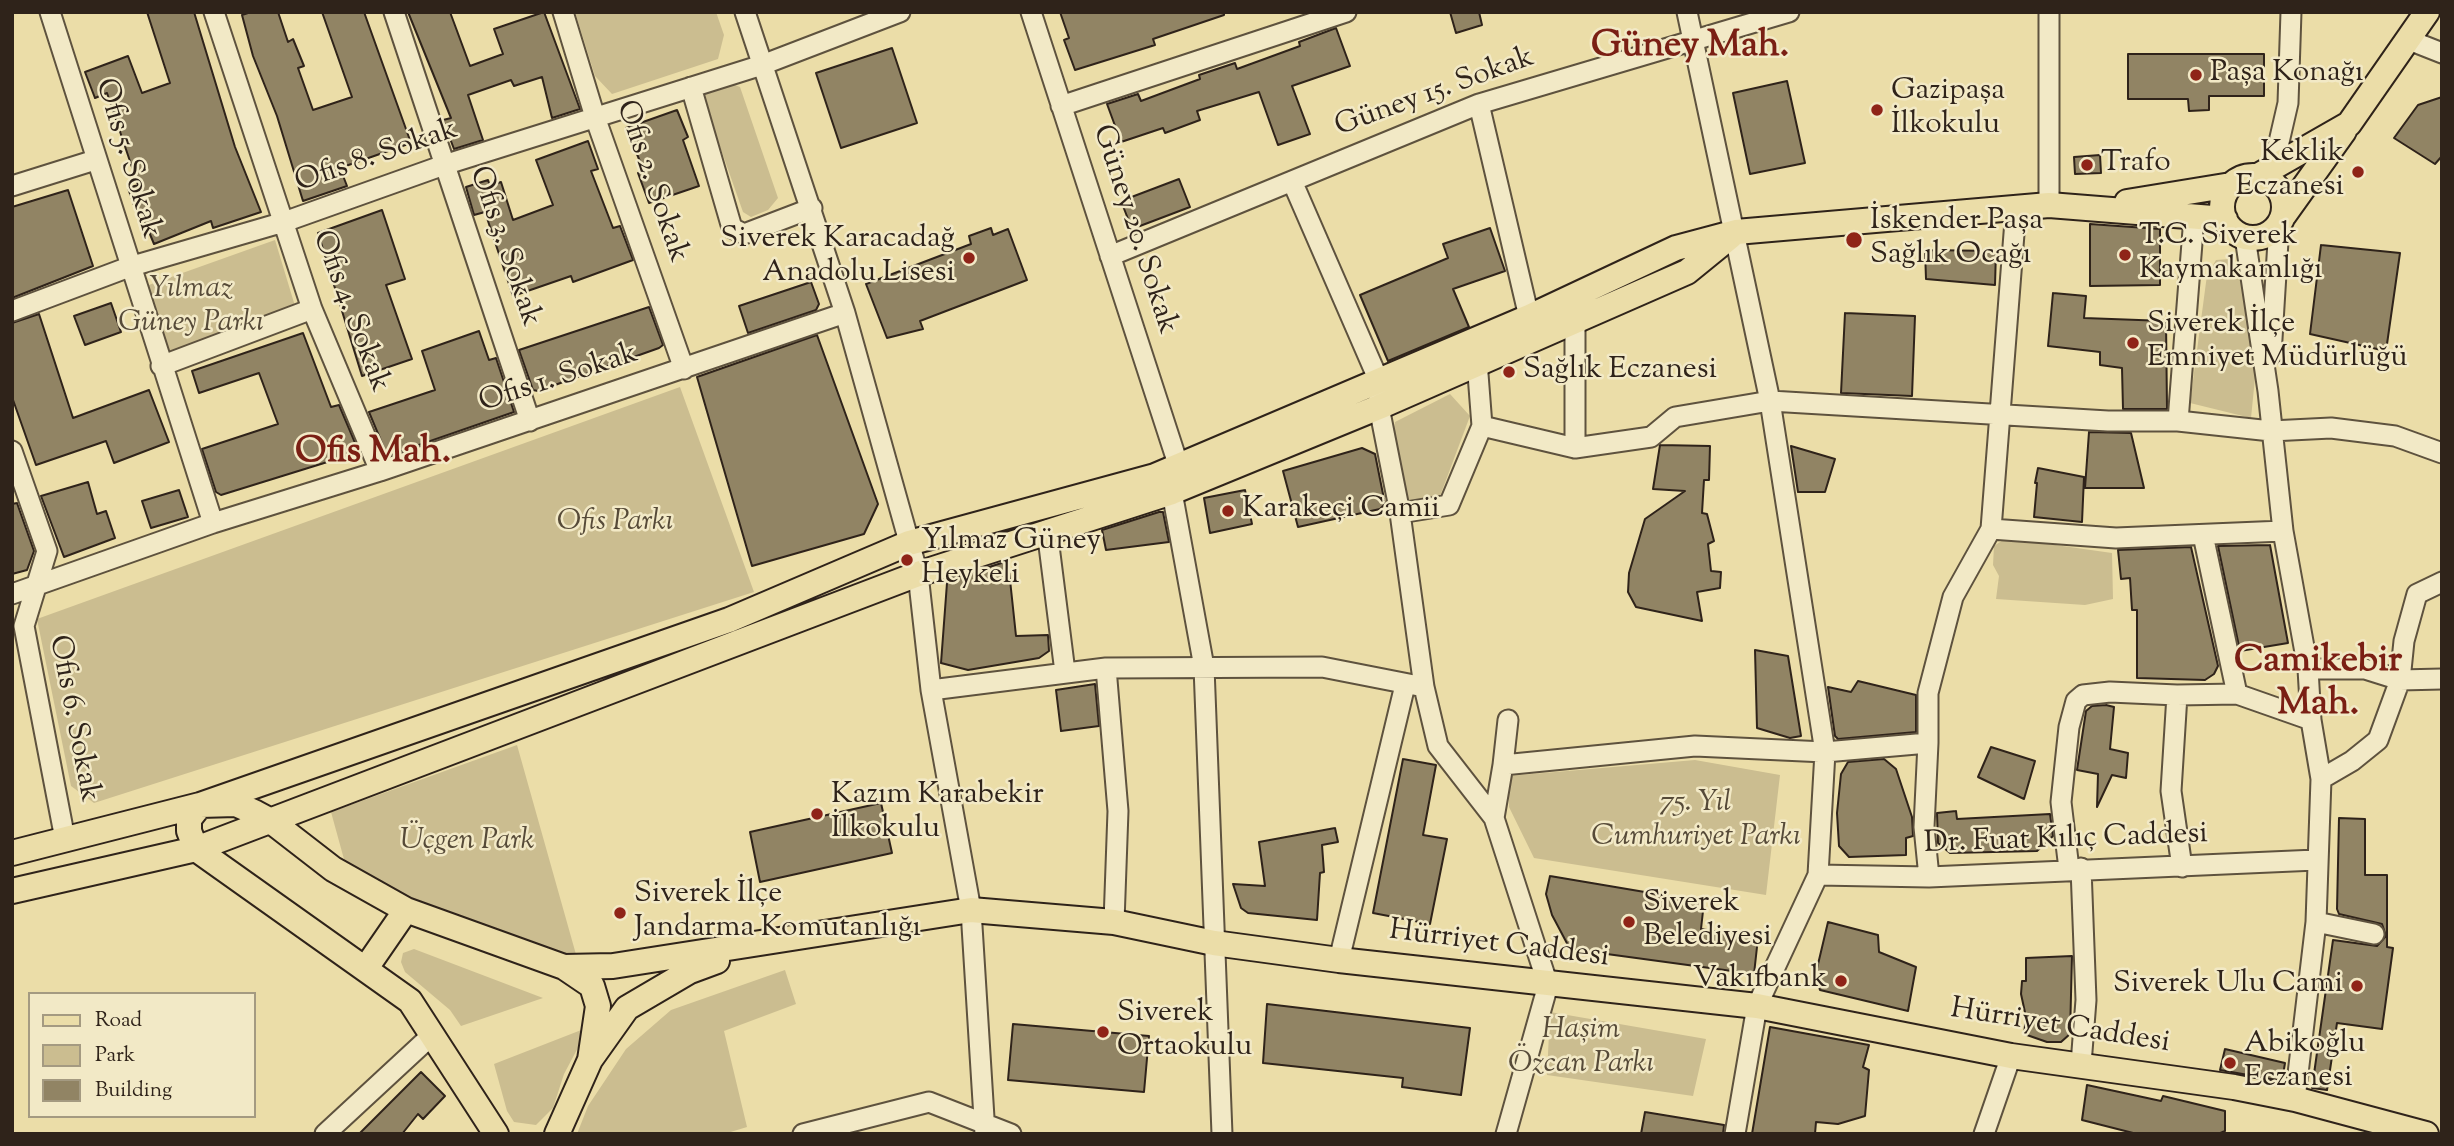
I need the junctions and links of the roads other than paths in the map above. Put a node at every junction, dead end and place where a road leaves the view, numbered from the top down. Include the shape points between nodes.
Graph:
1 (50, 12) edge
2 (214, 12) edge
3 (394, 12) edge
4 (563, 12) edge
5 (745, 12) edge
6 (900, 12) edge
7 (1031, 12) edge
8 (1346, 12) edge
9 (1686, 12) edge
10 (1789, 12) edge
11 (2049, 12) edge
12 (2291, 12) edge
13 (2427, 12) edge
14 (1694, 40) junction
15 (2409, 40) junction
16 (2442, 52) edge
17 (762, 65) junction
18 (691, 88) junction
19 (1479, 104) junction
20 (1061, 106) junction
21 (595, 117) junction
22 (2348, 124) junction
23 (96, 160) junction
24 (444, 165) junction
25 (2266, 172) junction
26 (1292, 181) junction
27 (2231, 185) junction
28 (12, 186) edge
29 (2049, 205) junction
30 (812, 208) junction
31 (2016, 208) junction
32 (2085, 209) junction
33 (2194, 217) junction
34 (2225, 219) junction
35 (2282, 220) junction
36 (284, 222) junction
37 (1736, 232) junction
38 (2245, 237) junction
39 (1110, 256) junction
40 (129, 267) junction
41 (312, 309) junction
42 (12, 310) edge
43 (845, 313) junction
44 (1529, 317) junction
45 (1575, 321) junction
46 (1478, 361) junction
47 (161, 366) junction
48 (684, 369) junction
49 (1379, 381) junction
50 (2269, 391) junction
51 (1770, 401) junction
52 (1379, 407) junction
53 (1998, 413) junction
54 (530, 421) junction
55 (2178, 421) junction
56 (1482, 426) junction
57 (2271, 431) junction
58 (1575, 448) junction
59 (12, 451) edge
60 (2442, 453) edge
61 (1179, 467) junction
62 (380, 471) junction
63 (1172, 492) junction
64 (1400, 513) junction
65 (213, 523) junction
66 (1991, 529) junction
67 (1047, 530) junction
68 (2283, 531) junction
69 (2203, 535) junction
70 (909, 542) junction
71 (918, 574) junction
72 (2442, 582) edge
73 (38, 585) junction
74 (12, 594) edge
75 (1204, 667) junction
76 (1106, 668) junction
77 (2308, 669) junction
78 (1065, 672) junction
79 (2442, 679) edge
80 (2400, 680) junction
81 (1414, 686) junction
82 (931, 690) junction
83 (2237, 694) junction
84 (2176, 695) junction
85 (1508, 720) dead end
86 (2311, 720) junction
87 (1928, 743) junction
88 (1825, 752) junction
89 (1503, 765) junction
90 (2321, 779) junction
91 (200, 805) junction
92 (1494, 818) junction
93 (271, 821) junction
94 (65, 839) junction
95 (196, 849) junction
96 (12, 853) edge
97 (2316, 860) junction
98 (2182, 867) junction
99 (2075, 869) junction
100 (1818, 875) junction
101 (1929, 877) junction
102 (12, 891) edge
103 (971, 909) junction
104 (406, 911) junction
105 (1114, 922) junction
106 (2316, 922) junction
107 (2374, 934) dead end
108 (767, 943) junction
109 (1214, 943) junction
110 (1339, 960) junction
111 (564, 967) junction
112 (366, 968) junction
113 (1548, 985) junction
114 (1757, 1006) junction
115 (432, 1035) junction
116 (2011, 1056) junction
117 (590, 1060) junction
118 (2081, 1064) junction
119 (2295, 1099) junction
120 (2362, 1125) edge
121 (985, 1130) edge
122 (325, 1134) edge
123 (496, 1134) edge
124 (557, 1134) edge
125 (803, 1134) edge
126 (1011, 1134) edge
127 (1222, 1134) edge
128 (1506, 1134) edge
129 (1735, 1134) edge
130 (1984, 1134) edge
131 (2426, 1134) edge

1 - 23 street, Ofis 5. Sokak
2 - 36 street, Ofis 4. Sokak
3 - 24 street, Ofis 3. Sokak
4 - 21 street, Ofis 2. Sokak
5 - 17 street
6 - 17 street, Ofis 8. Sokak
7 - 20 street, Güney 20. Sokak
8 - 20 street
9 - 14 street
10 - 14 street, Güney 15. Sokak
11 - 29 street
12 - 25 street via 2288,103
13 - 15 main road
14 - 19 street, Güney 15. Sokak
14 - 37 street
15 - 16 street
15 - 22 main road
17 - 18 street, Ofis 8. Sokak
17 - 30 street
18 - 21 street, Ofis 8. Sokak
18 - 30 street via 732,228 744,234
19 - 26 street, Güney 15. Sokak
19 - 44 street
20 - 39 street, Güney 20. Sokak
21 - 24 street, Ofis 8. Sokak
21 - 48 street, Ofis 2. Sokak
22 - 25 main road
22 - 35 main road
23 - 28 street
23 - 40 street, Ofis 5. Sokak
24 - 36 street, Ofis 8. Sokak
24 - 54 street, Ofis 3. Sokak
25 - 27 main road
25 - 35 main road via 2282,194
26 - 39 street, Güney 15. Sokak
26 - 49 street
27 - 32 main road
27 - 34 main road via 2222,201
29 - 31 main road
29 - 32 main road
30 - 43 street
31 - 37 main road
31 - 53 street
32 - 33 main road
33 - 34 main road
33 - 55 street
34 - 38 main road
35 - 38 main road via 2263,237
35 - 50 street
36 - 40 street, Ofis 8. Sokak
36 - 41 street, Ofis 4. Sokak
37 - 44 main road via 1676,248
37 - 45 main road via 1687,272
37 - 51 street
38 - 50 street
39 - 61 street, Güney 20. Sokak
40 - 42 street, Ofis 8. Sokak
40 - 47 street, Ofis 5. Sokak
41 - 47 street
41 - 62 street, Ofis 4. Sokak
43 - 48 street, Ofis 1. Sokak
43 - 70 street
44 - 49 main road
45 - 46 main road
45 - 58 street
46 - 52 main road
46 - 56 street
47 - 65 street, Ofis 5. Sokak
48 - 54 street, Ofis 1. Sokak
49 - 52 street
49 - 61 main road
50 - 57 street
51 - 53 street
51 - 58 street via 1675,417 1651,437
51 - 88 street
52 - 63 main road
52 - 64 street
53 - 55 street
53 - 66 street
54 - 62 street, Ofis 1. Sokak
55 - 57 street
56 - 58 street
56 - 64 street via 1449,505
57 - 60 street via 2331,428 2382,434
57 - 68 street
59 - 73 street, Ofis 6. Sokak via 47,551
61 - 70 main road
62 - 65 street, Ofis 1. Sokak
63 - 67 main road
63 - 75 street
64 - 81 street
65 - 73 street, Ofis 1. Sokak
66 - 69 street via 2116,538
66 - 87 street via 1953,597 1928,693
67 - 71 main road
67 - 78 street
68 - 69 street
68 - 77 street
69 - 83 street
70 - 71 street
70 - 91 main road via 729,620
71 - 82 street
71 - 93 main road
72 - 80 street via 2417,594 2404,641
73 - 74 street, Ofis 1. Sokak
73 - 94 street, Ofis 6. Sokak via 24,626
75 - 76 street
75 - 81 street via 1322,667
75 - 109 street
76 - 78 street
76 - 105 street via 1118,811
77 - 80 street via 2365,669
77 - 86 street
78 - 82 street
79 - 80 street
80 - 90 street via 2378,740
81 - 92 street via 1438,746
81 - 110 street
82 - 103 street
83 - 84 street
83 - 86 street
84 - 98 street via 2171,790
84 - 99 street via 2110,692 2083,695 2076,701 2061,802
85 - 89 street
86 - 90 street
87 - 88 street
87 - 101 street via 1924,827
88 - 89 street via 1695,746
88 - 100 street
89 - 92 street
90 - 97 street
91 - 93 main road via 236,804
91 - 94 main road
91 - 95 main road via 189,819
92 - 113 street
93 - 95 main road
93 - 104 main road via 333,869
94 - 96 main road
95 - 102 main road
95 - 112 main road
97 - 98 street, Dr. Fuat Kılıç Caddesi
97 - 106 street
98 - 99 street, Dr. Fuat Kılıç Caddesi
99 - 101 street, Dr. Fuat Kılıç Caddesi
99 - 118 street via 2086,999
100 - 101 street, Dr. Fuat Kılıç Caddesi
100 - 114 street
103 - 105 main road, Hürriyet Caddesi
103 - 108 main road, Hürriyet Caddesi
103 - 121 street
104 - 111 main road
104 - 112 main road
105 - 109 main road, Hürriyet Caddesi
106 - 107 street
106 - 119 street
108 - 111 main road via 613,966
108 - 117 main road via 690,971 627,1009
109 - 110 main road, Hürriyet Caddesi
109 - 127 street
110 - 113 main road, Hürriyet Caddesi
111 - 117 main road via 592,986 598,1006
112 - 115 main road via 410,1001
113 - 114 main road, Hürriyet Caddesi
113 - 128 street
114 - 116 main road, Hürriyet Caddesi
114 - 129 street
115 - 122 street
115 - 123 main road
116 - 118 main road, Hürriyet Caddesi
116 - 130 street
117 - 124 main road
118 - 119 main road, Hürriyet Caddesi
119 - 120 main road, Hürriyet Caddesi
120 - 131 main road, Hürriyet Caddesi
121 - 125 street via 929,1102
121 - 126 street

